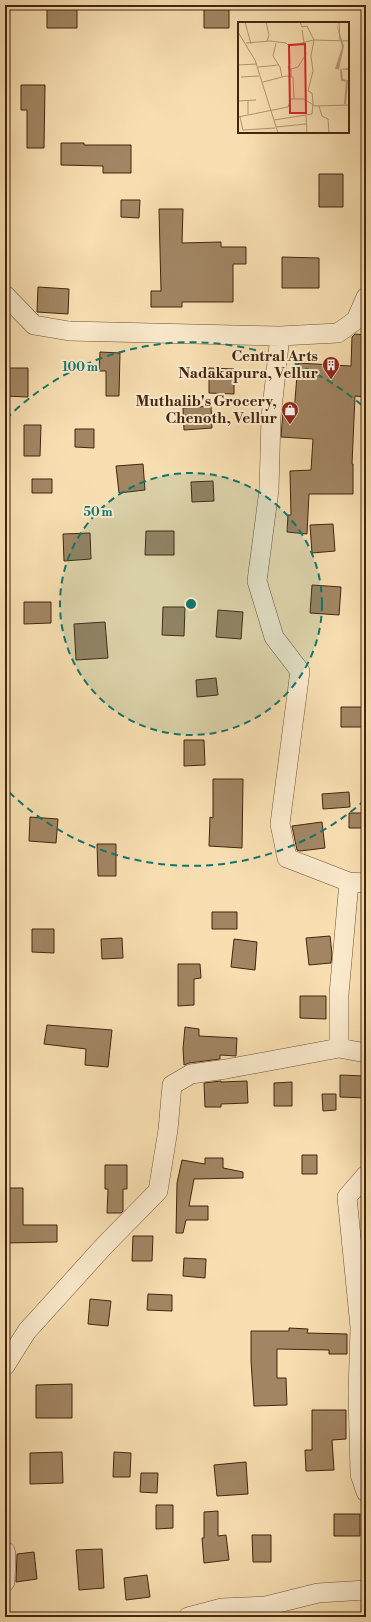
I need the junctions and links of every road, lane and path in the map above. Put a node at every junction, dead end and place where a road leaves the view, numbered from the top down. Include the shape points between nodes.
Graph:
1 (5, 295) edge
2 (366, 297) edge
3 (280, 336) junction
4 (357, 883) edge
5 (339, 1048) junction
6 (366, 1053) edge
7 (366, 1175) edge
8 (5, 1366) edge
9 (366, 1492) edge
10 (5, 1551) edge
11 (5, 1582) edge
12 (366, 1590) edge
13 (188, 1617) edge

1 - 3 street via 34,325 68,331
2 - 3 street via 356,320 338,333
3 - 4 street via 271,417 269,490 257,581 274,637 300,671 280,824 287,858
4 - 5 street via 339,994
5 - 6 street
5 - 8 street via 192,1074 172,1085 158,1191 26,1331
7 - 9 street via 347,1197 360,1327 360,1474
10 - 11 street
12 - 13 street via 318,1593 266,1606 222,1608

